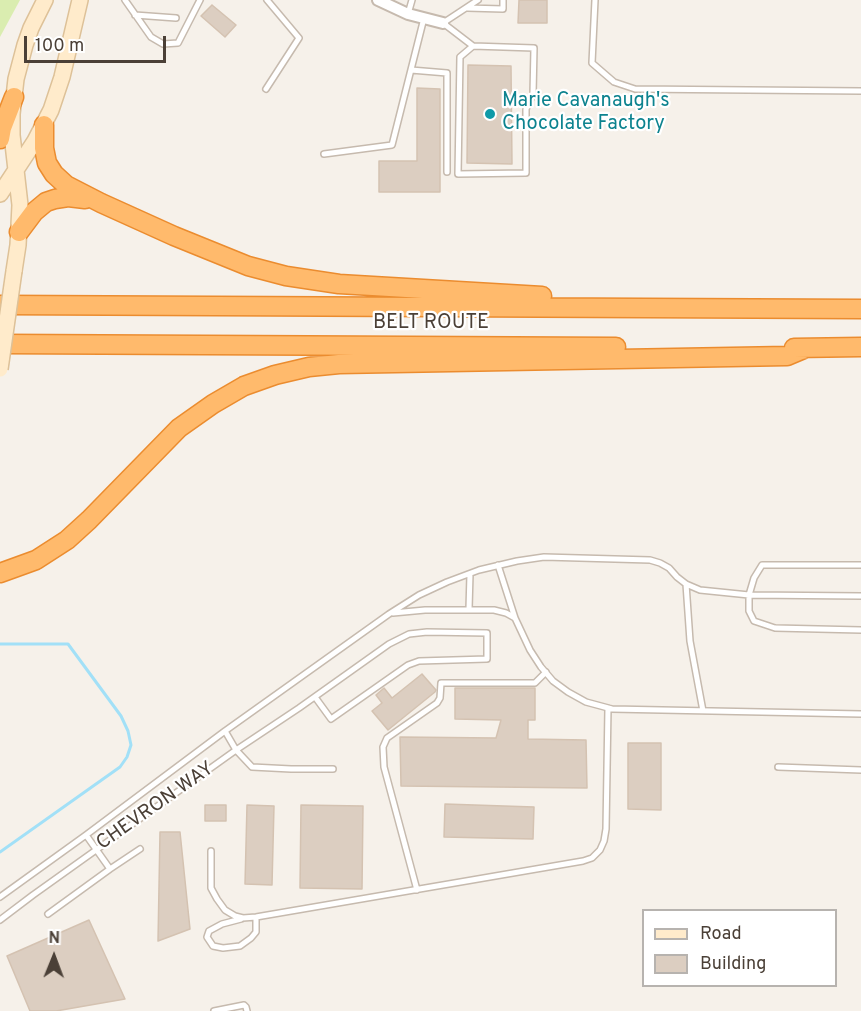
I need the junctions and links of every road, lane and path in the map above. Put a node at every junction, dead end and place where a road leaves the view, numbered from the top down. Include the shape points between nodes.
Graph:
1 (45, 0) edge
2 (80, 0) edge
3 (125, 0) edge
4 (200, 0) edge
5 (267, 0) edge
6 (378, 0) edge
7 (412, 0) edge
8 (478, 0) edge
9 (503, 0) edge
10 (595, 0) edge
11 (465, 8) junction
12 (408, 14) junction
13 (135, 15) junction
14 (176, 18) dead end
15 (424, 18) junction
16 (443, 23) junction
17 (473, 46) junction
18 (411, 70) junction
19 (266, 89) dead end
20 (861, 91) edge
21 (14, 97) junction
22 (44, 125) junction
23 (0, 139) edge
24 (324, 154) dead end
25 (17, 170) junction
26 (447, 172) dead end
27 (0, 194) edge
28 (101, 203) junction
29 (19, 232) junction
30 (0, 305) edge
31 (685, 308) junction
32 (861, 309) edge
33 (0, 344) edge
34 (861, 347) edge
35 (806, 348) junction
36 (0, 369) edge
37 (498, 565) junction
38 (861, 565) edge
39 (0, 573) edge
40 (470, 574) junction
41 (686, 584) junction
42 (749, 594) junction
43 (861, 596) edge
44 (469, 609) junction
45 (389, 614) junction
46 (515, 618) junction
47 (861, 630) edge
48 (546, 672) junction
49 (315, 697) junction
50 (608, 708) junction
51 (704, 711) junction
52 (861, 714) edge
53 (225, 731) junction
54 (236, 750) junction
55 (778, 767) dead end
56 (333, 769) dead end
57 (861, 770) edge
58 (87, 835) junction
59 (97, 849) junction
60 (140, 849) dead end
61 (211, 851) dead end
62 (110, 869) junction
63 (417, 890) junction
64 (0, 897) edge
65 (48, 914) dead end
66 (256, 917) junction
67 (243, 918) junction
68 (0, 920) edge
69 (214, 1011) edge
70 (247, 1011) edge

1 - 21 main road via 25,45
2 - 22 main road via 59,85
3 - 13 lane
4 - 13 lane via 178,43 163,44 151,37
5 - 19 lane via 299,38
6 - 12 street
7 - 12 lane
8 - 11 lane
9 - 11 lane via 502,9
10 - 20 lane via 592,63 614,82 635,89
11 - 16 lane
12 - 15 street
13 - 14 lane
15 - 16 street
15 - 18 lane
16 - 17 lane
17 - 17 lane via 534,48 533,94 526,109 526,173 458,174 460,57
18 - 24 lane via 392,145
18 - 26 lane via 447,73
21 - 23 highway
21 - 25 main road via 12,135
22 - 25 main road
22 - 28 highway via 45,156 54,174 66,185
25 - 27 main road
25 - 29 main road
28 - 29 highway via 74,197 55,198 34,212
28 - 31 highway via 248,266 313,281
29 - 36 main road, bridge
30 - 31 highway, BELT ROUTE
31 - 32 highway, BELT ROUTE
33 - 35 highway, BELT ROUTE
34 - 35 highway, BELT ROUTE
35 - 39 highway via 787,356 339,364 275,375 244,386 179,428 67,540 36,560
37 - 40 lane
37 - 41 lane via 544,557 650,560 669,568
37 - 46 lane
38 - 42 lane via 762,565
40 - 44 lane
40 - 45 lane via 419,595
41 - 42 lane via 700,590
41 - 51 lane via 690,640
42 - 43 lane
42 - 47 lane via 748,611 754,621 776,628
44 - 45 lane
44 - 46 lane via 494,610
45 - 53 lane
46 - 48 lane
48 - 50 lane via 568,692
48 - 63 lane via 535,683 441,683 437,703 387,738 383,747 384,767
49 - 49 lane, CHEVRON WAY via 409,634 487,633 487,659 413,663 331,719
49 - 54 lane, CHEVRON WAY
50 - 51 lane
50 - 63 lane via 606,829 600,850 592,858
51 - 52 lane
53 - 54 lane
53 - 58 lane
54 - 56 lane via 252,767
54 - 59 lane, CHEVRON WAY
55 - 57 lane
58 - 59 lane
58 - 64 lane
59 - 62 lane
59 - 68 lane, CHEVRON WAY
60 - 62 lane
61 - 67 lane via 211,888 216,899 225,910
62 - 65 lane
63 - 66 lane
66 - 67 lane
66 - 67 lane via 252,938 240,946 213,946 207,937 209,931
69 - 70 lane via 244,1005

